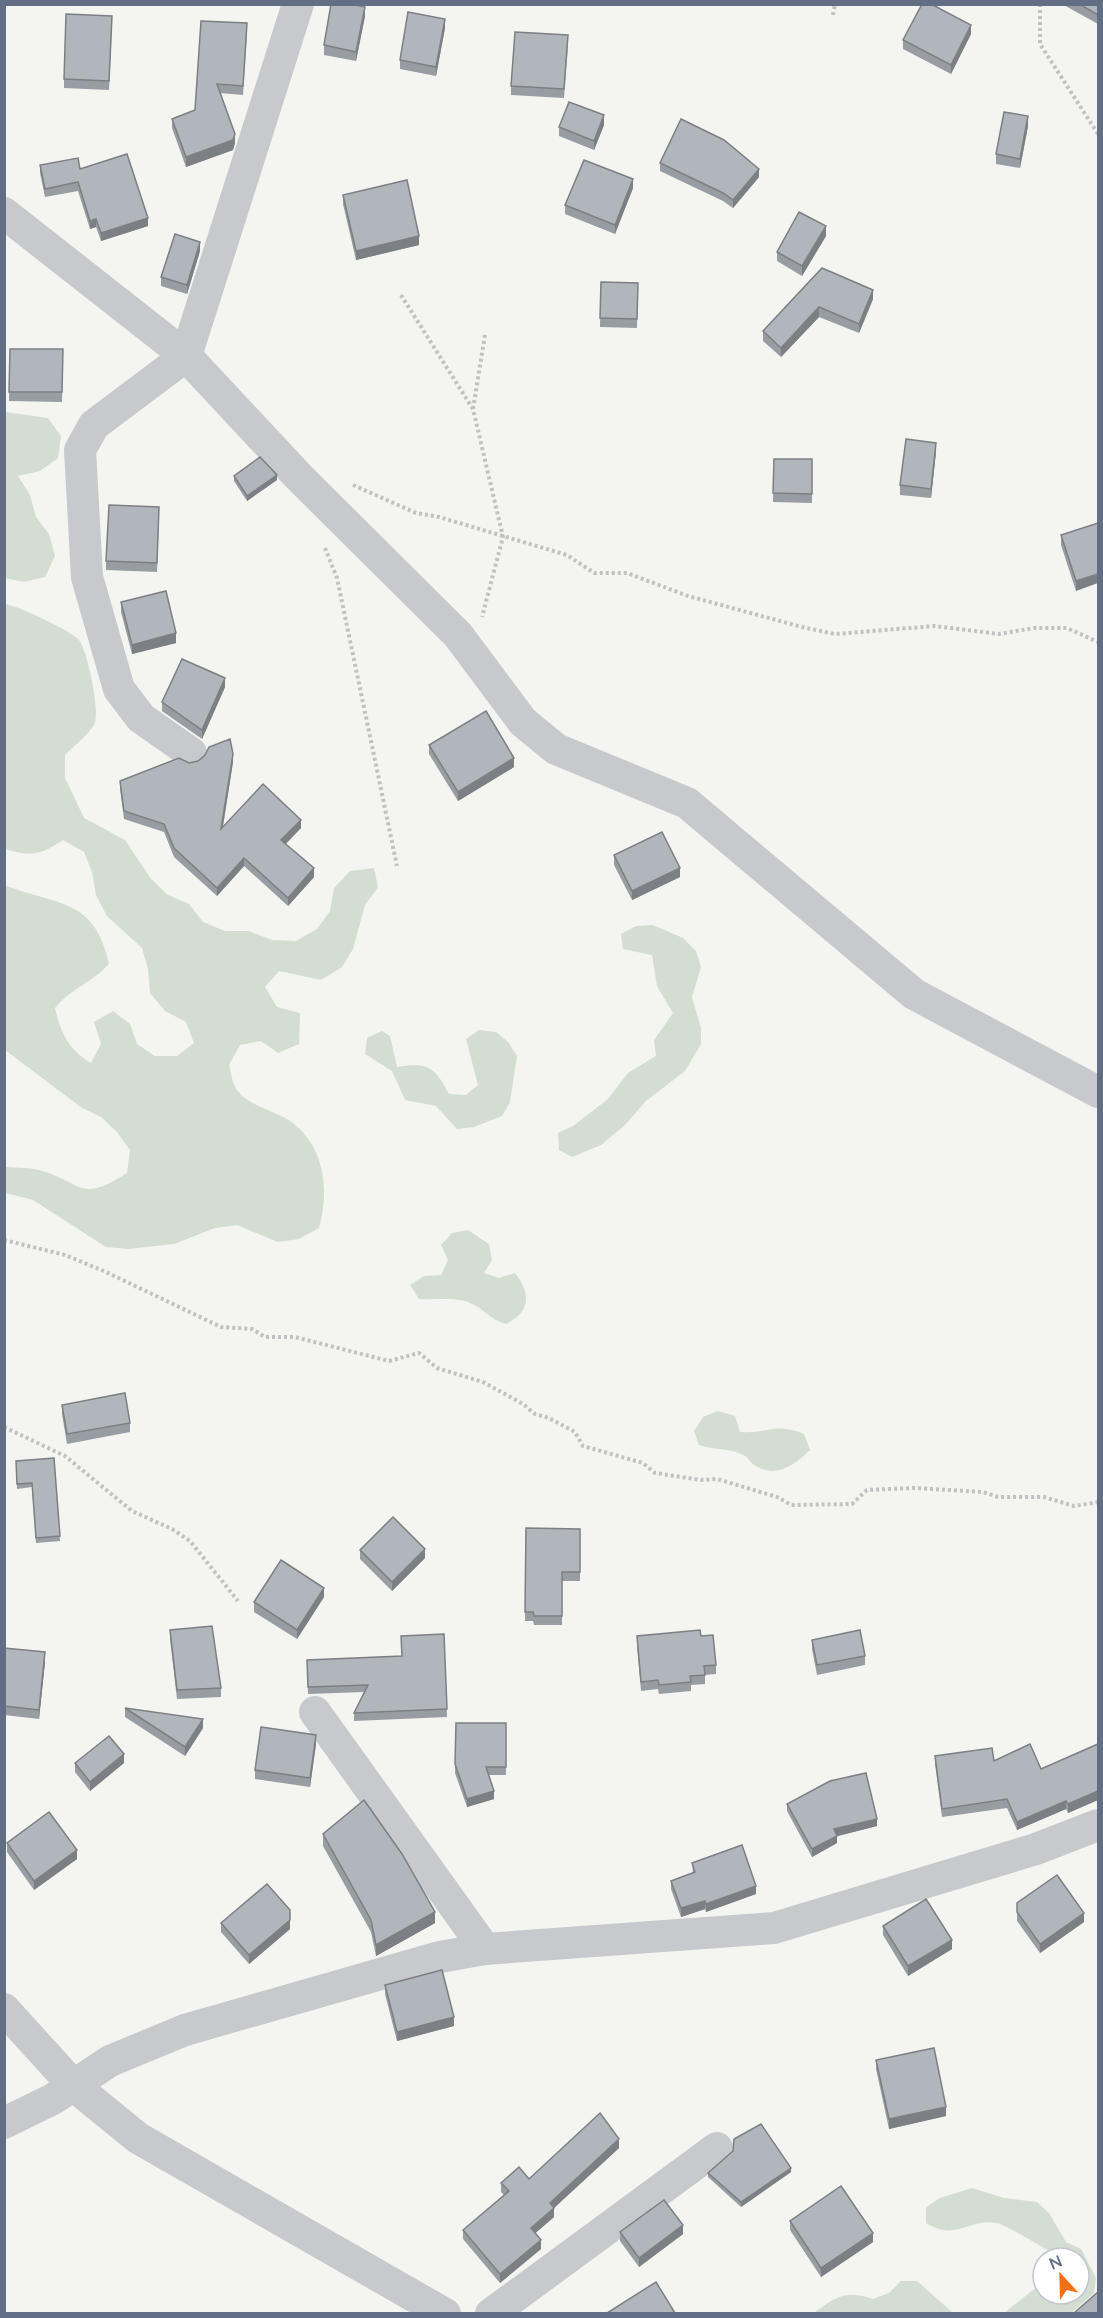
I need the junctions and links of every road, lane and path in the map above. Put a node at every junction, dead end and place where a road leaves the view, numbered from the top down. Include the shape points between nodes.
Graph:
1 (298, 4) edge
2 (835, 4) edge
3 (1040, 4) edge
4 (832, 15) dead end
5 (1098, 134) edge
6 (4, 213) edge
7 (401, 295) dead end
8 (485, 335) dead end
9 (186, 356) junction
10 (473, 409) junction
11 (344, 482) dead end
12 (503, 537) junction
13 (324, 545) dead end
14 (462, 640) junction
15 (1098, 642) edge
16 (191, 753) dead end
17 (397, 866) dead end
18 (1098, 1092) edge
19 (4, 1240) edge
20 (4, 1427) edge
21 (1098, 1502) edge
22 (238, 1601) dead end
23 (315, 1713) dead end
24 (1098, 1826) edge
25 (485, 1949) junction
26 (4, 2009) edge
27 (73, 2085) junction
28 (4, 2123) edge
29 (717, 2148) dead end
30 (445, 2313) edge
31 (491, 2313) edge

1 - 9 street
2 - 4 path
3 - 5 path via 1040,44
6 - 9 street
7 - 10 path
8 - 10 path
9 - 14 street via 299,477
9 - 16 street via 94,425 80,450 87,577 119,689 141,718
10 - 12 path
11 - 12 path via 416,513
12 - 14 path via 480,622
12 - 15 path via 567,555 594,573 627,573 688,596 834,633 935,626 999,633 1067,628
13 - 17 path via 337,578
14 - 18 street via 523,722 556,749 687,803 914,994
19 - 21 path via 106,1272 221,1327 252,1329 265,1337 295,1337 390,1361 419,1353 437,1368 483,1382 535,1414 575,1432 583,1446 643,1463 655,1473 717,1479 791,1505 852,1504 867,1490 915,1488 983,1492 998,1497 1044,1497 1074,1506
20 - 22 path via 65,1456 132,1511 190,1541
23 - 25 street
24 - 25 street via 1036,1849 774,1928
25 - 27 street via 440,1957 186,2030 110,2061
26 - 27 street
27 - 28 street
27 - 30 street via 138,2138
29 - 31 street

